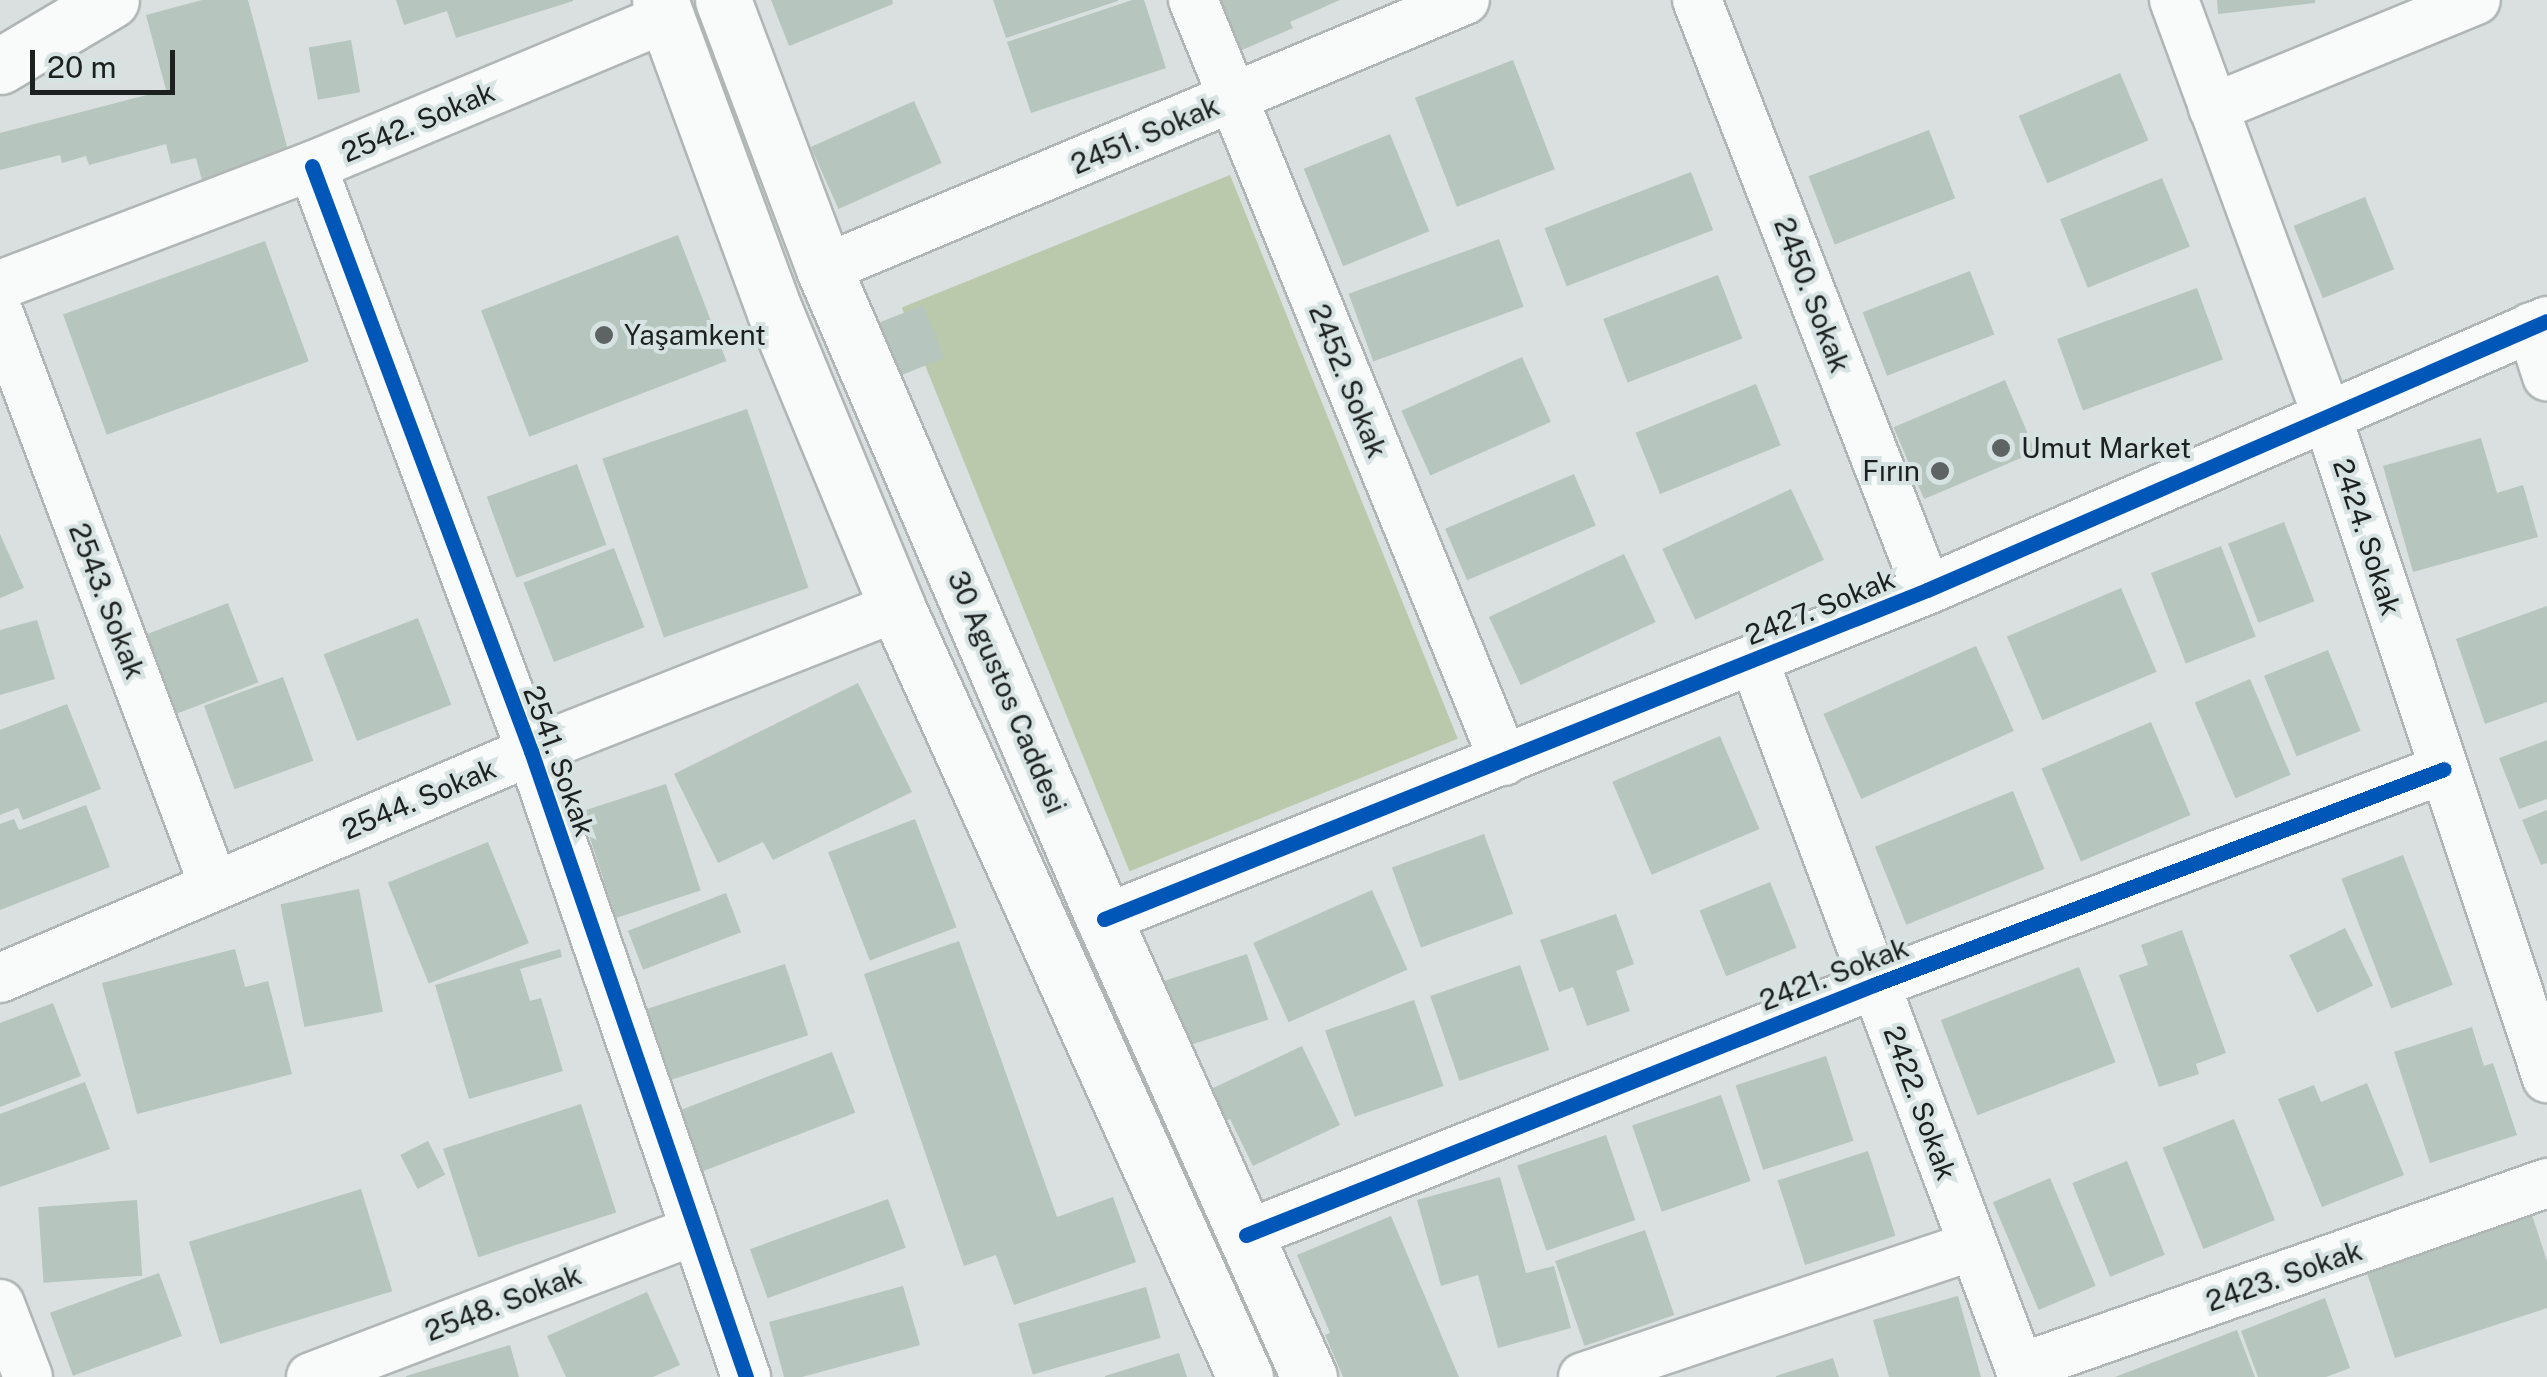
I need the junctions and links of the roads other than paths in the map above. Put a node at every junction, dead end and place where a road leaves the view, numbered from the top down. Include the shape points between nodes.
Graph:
1 (112, 0) edge
2 (722, 0) edge
3 (1194, 0) edge
4 (1465, 0) edge
5 (1697, 0) edge
6 (2174, 0) edge
7 (2476, 0) edge
8 (663, 9) edge
9 (0, 66) edge
10 (1232, 99) junction
11 (2213, 108) junction
12 (312, 166) junction
13 (824, 270) junction
14 (0, 285) edge
15 (0, 316) edge
16 (2539, 324) edge
17 (2547, 376) edge
18 (2326, 414) junction
19 (1927, 590) junction
20 (897, 607) junction
21 (1754, 661) junction
22 (530, 751) junction
23 (1504, 761) junction
24 (2444, 769) junction
25 (214, 886) junction
26 (1104, 919) junction
27 (0, 978) edge
28 (1876, 984) junction
29 (2547, 1078) edge
30 (2547, 1183) edge
31 (695, 1230) junction
32 (1246, 1235) junction
33 (1974, 1246) junction
34 (0, 1304) edge
35 (2022, 1373) edge
36 (28, 1377) edge
37 (311, 1377) edge
38 (746, 1377) edge
39 (1244, 1377) edge
40 (1309, 1377) edge
41 (1584, 1377) edge

1 - 9 main road
2 - 13 main road, 30 Agustos Caddesi
3 - 10 street, 2452. Sokak
4 - 10 street, 2451. Sokak
5 - 19 street, 2450. Sokak
6 - 11 street, 2424. Sokak
7 - 11 street
8 - 12 street, 2542. Sokak
8 - 20 main road via 775,312
10 - 13 street, 2451. Sokak
10 - 23 street, 2452. Sokak
11 - 18 street, 2424. Sokak
12 - 14 street, 2542. Sokak
12 - 22 street, 2541. Sokak
13 - 26 main road, 30 Agustos Caddesi
15 - 25 street, 2543. Sokak
16 - 17 street
16 - 18 street, 2427. Sokak
18 - 19 street, 2427. Sokak
18 - 24 street, 2424. Sokak
19 - 21 street, 2427. Sokak
20 - 22 street, 2544. Sokak
20 - 39 main road
21 - 23 street, 2427. Sokak
21 - 28 street, 2422. Sokak
22 - 25 street, 2544. Sokak
22 - 31 street, 2541. Sokak
23 - 26 street, 2427. Sokak
24 - 28 street, 2421. Sokak
24 - 29 street, 2424. Sokak
25 - 27 street, 2544. Sokak
26 - 32 main road, 30 Agustos Caddesi
28 - 32 street, 2421. Sokak
28 - 33 street, 2422. Sokak
30 - 35 street, 2423. Sokak
31 - 37 street, 2548. Sokak
31 - 38 street, 2541. Sokak
32 - 40 main road, 30 Agustos Caddesi
33 - 35 street, 2422. Sokak
33 - 41 street
34 - 36 street

